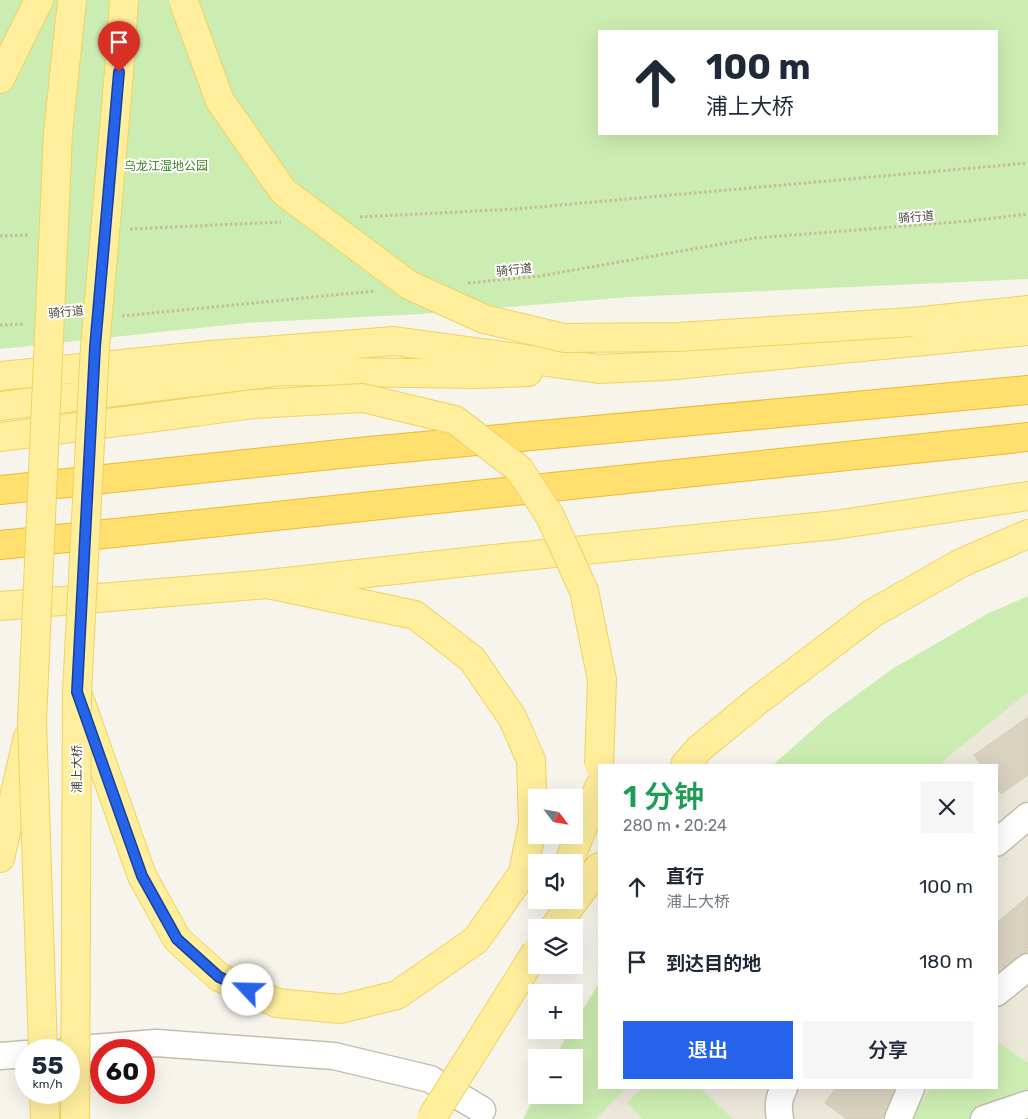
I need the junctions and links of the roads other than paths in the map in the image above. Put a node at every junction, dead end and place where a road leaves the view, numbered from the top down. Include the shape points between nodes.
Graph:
1 (39, 0) edge
2 (72, 0) edge
3 (124, 0) edge
4 (183, 0) edge
5 (0, 79) edge
6 (1028, 310) edge
7 (1028, 331) edge
8 (599, 369) junction
9 (0, 376) edge
10 (1028, 390) edge
11 (0, 406) edge
12 (0, 437) edge
13 (1028, 437) edge
14 (0, 490) edge
15 (1028, 496) edge
16 (1028, 534) edge
17 (0, 546) edge
18 (268, 584) junction
19 (0, 606) edge
20 (77, 692) junction
21 (32, 721) junction
22 (599, 764) edge
23 (686, 764) edge
24 (598, 790) edge
25 (1028, 816) edge
26 (998, 841) edge
27 (572, 854) edge
28 (0, 858) edge
29 (598, 868) edge
30 (561, 919) edge
31 (528, 963) edge
32 (1028, 967) edge
33 (998, 991) edge
34 (43, 1039) edge
35 (80, 1049) edge
36 (15, 1055) edge
37 (0, 1056) edge
38 (784, 1089) edge
39 (911, 1089) edge
40 (44, 1104) edge
41 (1028, 1104) edge
42 (482, 1110) dead end
43 (45, 1119) edge
44 (76, 1119) edge
45 (431, 1119) edge
46 (780, 1119) edge
47 (898, 1119) edge
48 (984, 1119) edge

1 - 5 main road
2 - 21 main road, bridge via 58,133
3 - 20 main road, 浦上大桥, bridge via 95,347
4 - 6 main road, bridge via 220,101 284,192 409,285 484,319 564,338 678,337 912,322
7 - 8 main road via 664,366
8 - 9 main road via 394,341
8 - 11 main road via 476,374 283,372
10 - 14 highway via 369,451
12 - 22 main road, bridge via 254,404 363,398 455,420 519,469 550,516 584,591 602,680
13 - 17 highway
15 - 18 main road via 835,525
16 - 23 main road via 961,563 873,613 757,701 699,749
18 - 19 main road
18 - 20 main road via 415,615 472,660 512,716 531,760 533,823 523,873 476,940 397,995 340,1010 277,1003 219,977 177,939 142,876
20 - 44 main road, 浦上大桥, bridge
21 - 28 main road, bridge
21 - 34 main road, bridge
24 - 27 main road
25 - 26 street
29 - 30 main road
31 - 45 main road, bridge
32 - 33 street
35 - 42 street via 156,1042 334,1056 430,1079
36 - 37 street
38 - 46 street via 778,1107
39 - 47 street
40 - 43 main road
41 - 48 street

